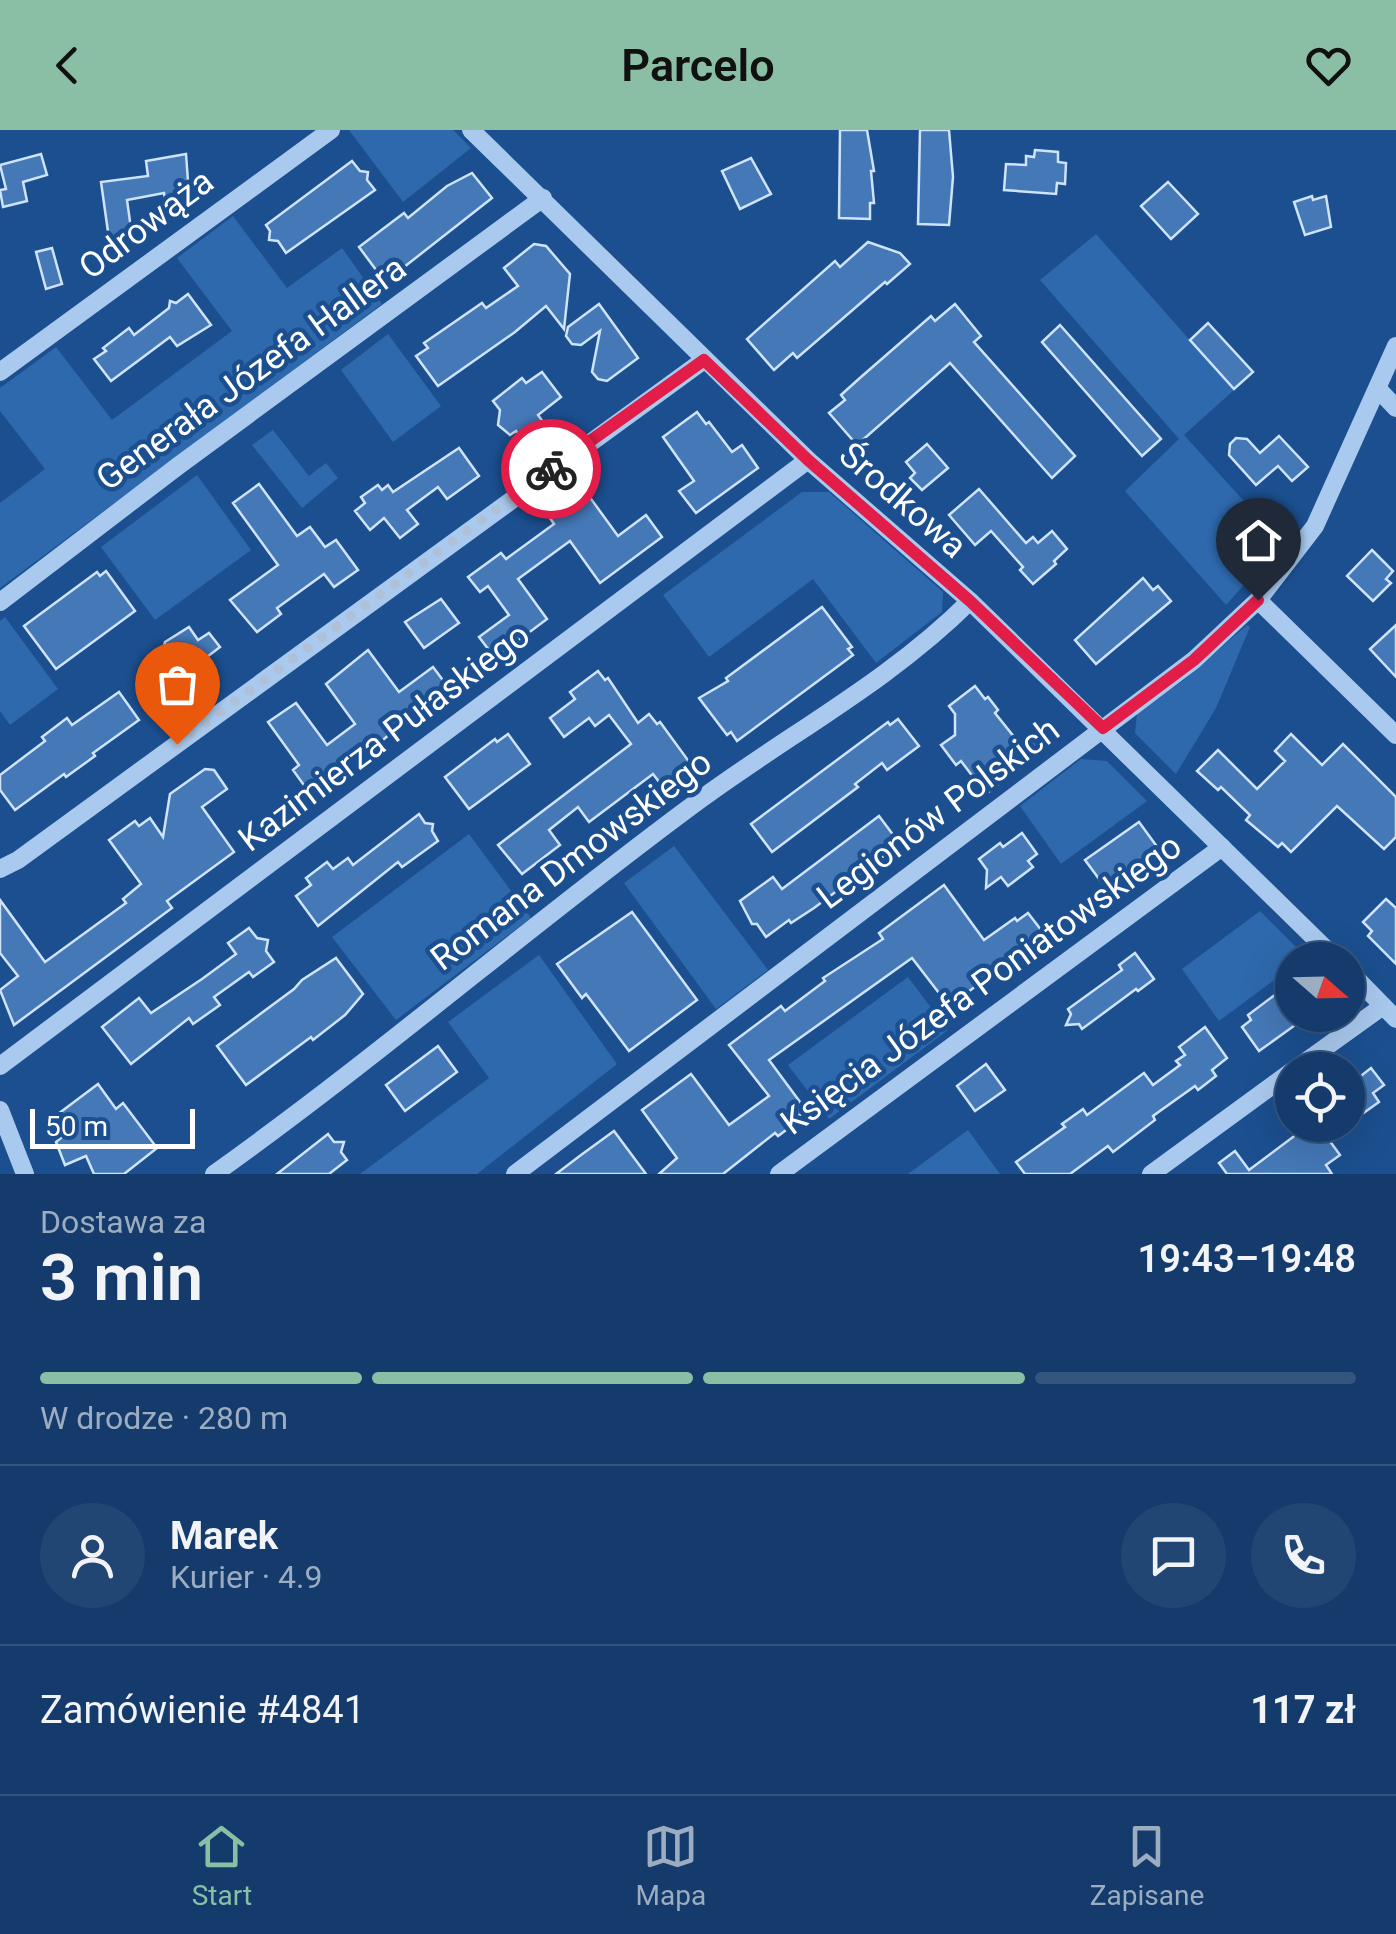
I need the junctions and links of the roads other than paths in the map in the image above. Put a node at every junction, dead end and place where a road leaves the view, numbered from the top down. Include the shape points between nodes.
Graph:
1 (332, 130) edge
2 (472, 130) edge
3 (543, 198) junction
4 (1396, 346) edge
5 (704, 360) junction
6 (0, 372) edge
7 (1378, 389) junction
8 (1396, 408) edge
9 (808, 460) junction
10 (1258, 600) junction
11 (970, 601) junction
12 (0, 602) edge
13 (1103, 728) junction
14 (1396, 735) edge
15 (1222, 846) junction
16 (0, 869) edge
17 (1319, 942) edge
18 (1365, 987) edge
19 (1390, 1012) edge
20 (1325, 1052) edge
21 (0, 1066) edge
22 (1275, 1085) edge
23 (0, 1110) edge
24 (225, 1171) edge
25 (25, 1174) edge
26 (515, 1174) edge
27 (779, 1174) edge
28 (1150, 1174) edge

1 - 6 street, Odrowąża
2 - 3 street, Środkowa
3 - 5 street, Środkowa
3 - 12 street, Generała Józefa Hallera
4 - 7 street, Legionów Polskich
5 - 9 street, Środkowa
5 - 16 street
7 - 8 street
7 - 10 street, Legionów Polskich via 1316,526
9 - 11 street, Środkowa
9 - 21 street, Kazimierza Pułaskiego
10 - 13 street, Legionów Polskich via 1194,660
10 - 14 street
11 - 13 street, Środkowa
11 - 24 street, Romana Dmowskiego via 850,699 703,797
13 - 15 street, Środkowa
13 - 26 street, Legionów Polskich
15 - 17 street, Środkowa
15 - 27 street, Księcia Józefa Poniatowskiego
18 - 19 street
19 - 20 street
22 - 28 street
23 - 25 street

